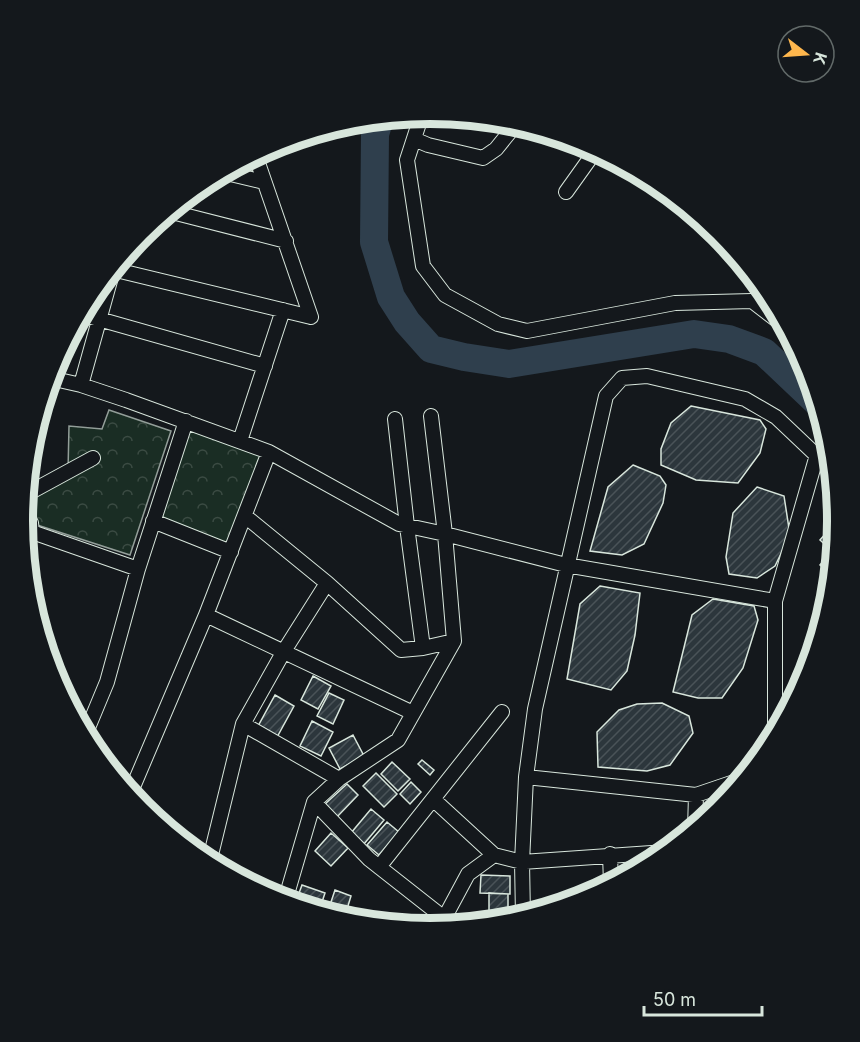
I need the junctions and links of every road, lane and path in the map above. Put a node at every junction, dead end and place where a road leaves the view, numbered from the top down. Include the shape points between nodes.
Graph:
1 (419, 124) edge
2 (509, 133) edge
3 (414, 139) junction
4 (590, 158) edge
5 (258, 163) edge
6 (235, 175) edge
7 (264, 182) junction
8 (566, 192) dead end
9 (179, 214) edge
10 (286, 241) junction
11 (122, 271) edge
12 (106, 291) edge
13 (283, 310) junction
14 (769, 314) edge
15 (90, 316) edge
16 (99, 319) junction
17 (265, 366) junction
18 (59, 380) edge
19 (81, 385) junction
20 (431, 416) dead end
21 (395, 419) dead end
22 (186, 422) junction
23 (240, 441) junction
24 (268, 452) junction
25 (817, 455) junction
26 (93, 458) dead end
27 (822, 460) edge
28 (34, 490) edge
29 (245, 516) junction
30 (153, 521) junction
31 (407, 526) junction
32 (445, 534) junction
33 (34, 539) edge
34 (231, 552) junction
35 (566, 565) junction
36 (138, 569) junction
37 (327, 583) junction
38 (775, 601) junction
39 (207, 615) junction
40 (454, 641) junction
41 (423, 648) junction
42 (284, 651) junction
43 (502, 712) dead end
44 (413, 713) junction
45 (775, 718) edge
46 (89, 724) edge
47 (243, 724) junction
48 (526, 777) junction
49 (339, 779) junction
50 (134, 785) edge
51 (727, 785) edge
52 (696, 795) junction
53 (433, 800) junction
54 (314, 802) junction
55 (695, 817) edge
56 (212, 853) edge
57 (648, 853) edge
58 (610, 854) junction
59 (494, 855) junction
60 (522, 862) junction
61 (379, 867) junction
62 (611, 874) edge
63 (288, 892) edge
64 (524, 906) edge
65 (445, 917) edge
66 (436, 918) edge

1 - 3 street
2 - 3 street via 483,158
3 - 14 street via 407,160 423,266 445,295 498,324 526,331 675,303 752,301
4 - 8 street
5 - 7 street
6 - 7 street
7 - 10 street
9 - 10 street
10 - 13 street via 311,317
11 - 13 street
12 - 16 street
13 - 17 street
15 - 16 street
16 - 17 street
16 - 19 street
17 - 23 street
18 - 19 street
19 - 22 street
20 - 32 street
21 - 31 street
22 - 23 street
22 - 30 street
23 - 24 street
24 - 29 street
24 - 31 street
25 - 27 street
25 - 35 street via 776,417 745,399 647,376 622,378 606,396
25 - 38 street
26 - 28 street
29 - 34 street
29 - 37 street
30 - 34 street
30 - 36 street
31 - 32 street
31 - 41 street
32 - 35 street
32 - 40 street
33 - 36 street
34 - 39 street
35 - 38 street
35 - 48 street via 535,709
36 - 46 street via 107,682
37 - 41 street via 401,650
37 - 42 street
38 - 45 street
39 - 42 street
39 - 50 street
40 - 41 street
40 - 44 street
42 - 44 street
42 - 47 street
43 - 53 street
44 - 49 street via 398,740
47 - 49 street
47 - 56 street
48 - 52 street
48 - 60 street
49 - 54 street
51 - 52 street
52 - 55 street
53 - 59 street
53 - 61 street
54 - 61 street
54 - 63 street
57 - 58 street
58 - 60 street
58 - 62 street
59 - 60 street
59 - 65 street via 468,874
60 - 64 street
61 - 66 street

